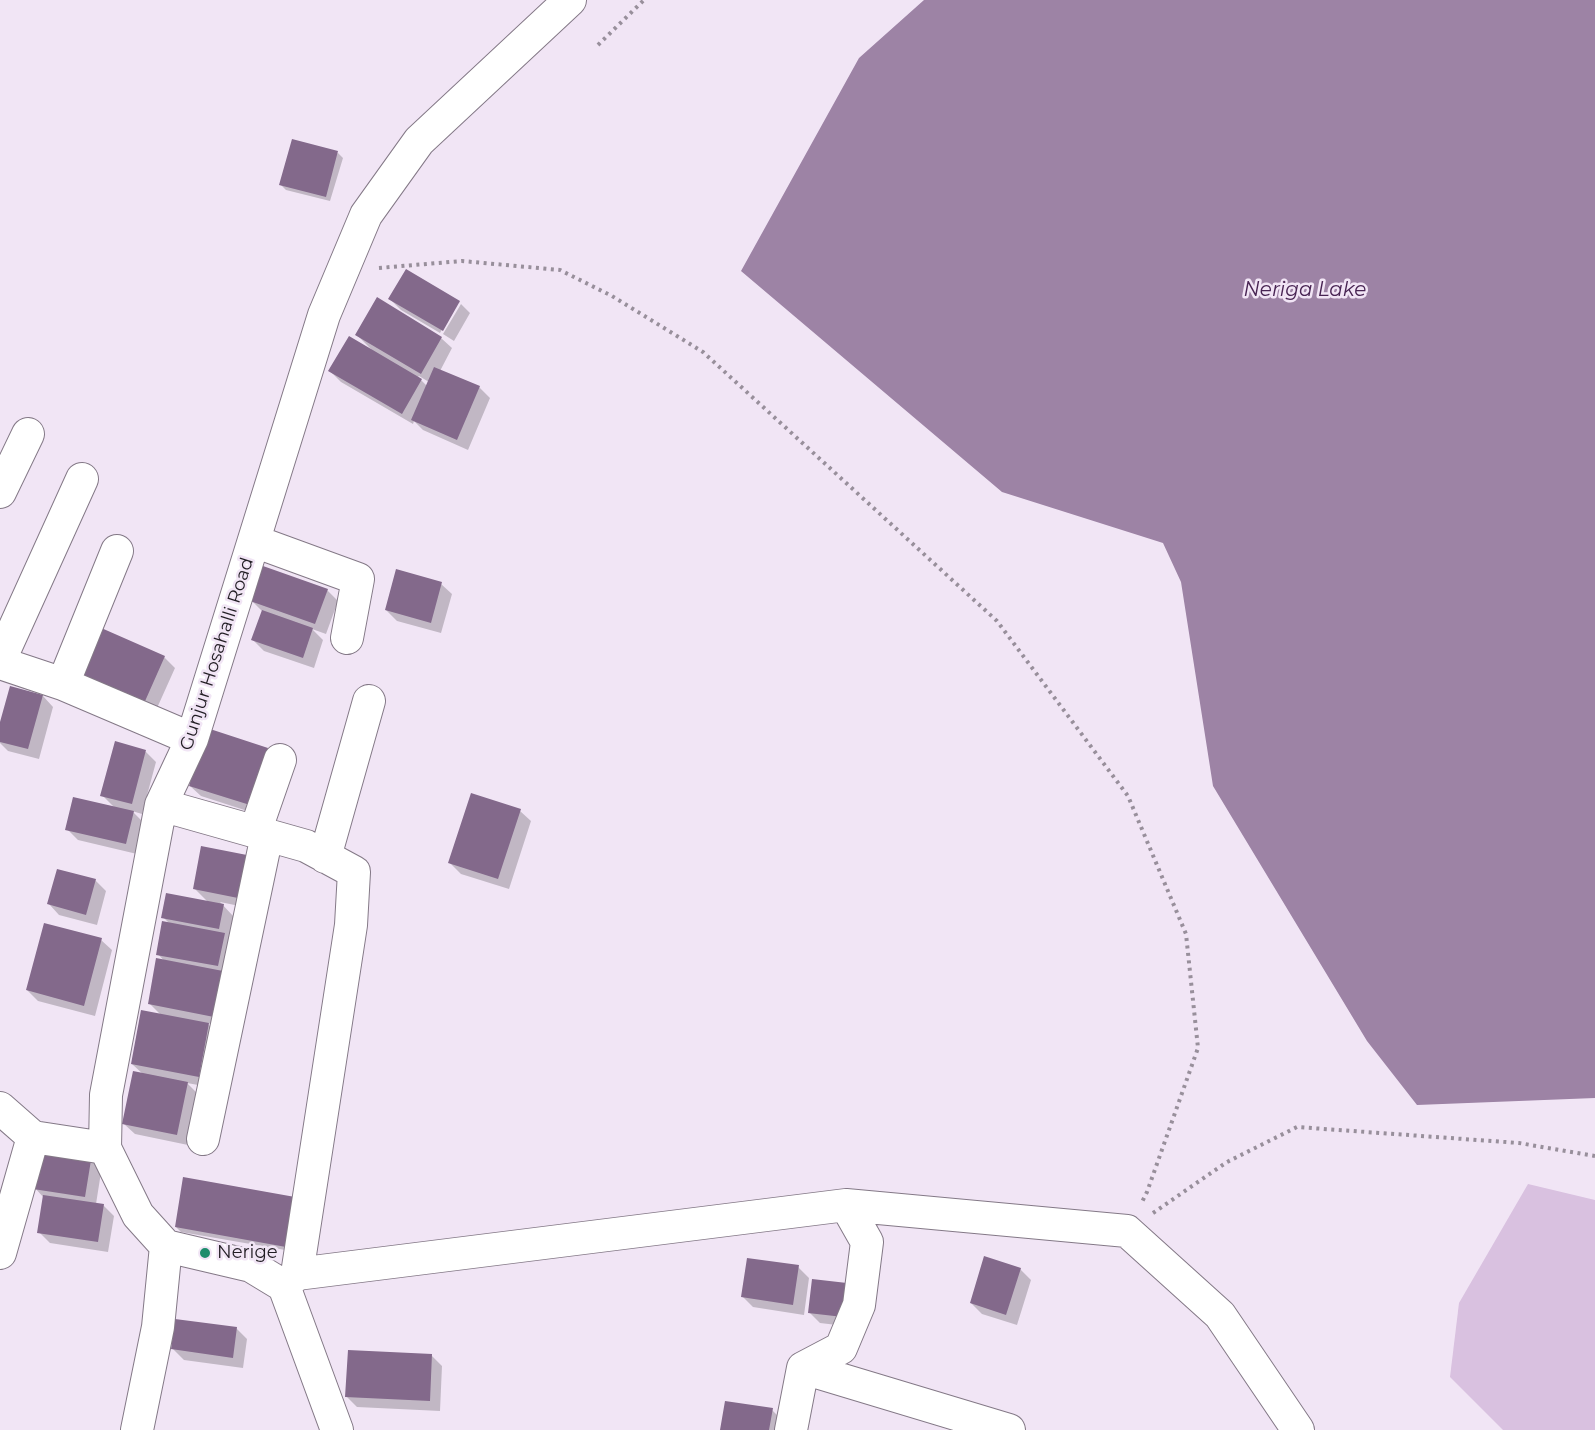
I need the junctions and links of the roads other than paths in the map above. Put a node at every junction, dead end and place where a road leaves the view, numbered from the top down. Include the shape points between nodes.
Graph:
1 (570, 0) edge
2 (28, 434) dead end
3 (82, 479) dead end
4 (0, 492) edge
5 (254, 541) junction
6 (117, 551) dead end
7 (347, 638) dead end
8 (0, 661) edge
9 (63, 684) junction
10 (369, 701) dead end
11 (192, 739) junction
12 (280, 760) dead end
13 (161, 805) junction
14 (261, 833) junction
15 (326, 856) junction
16 (0, 1108) edge
17 (33, 1137) junction
18 (203, 1139) dead end
19 (105, 1148) junction
20 (846, 1205) junction
21 (166, 1246) junction
22 (0, 1253) edge
23 (290, 1280) junction
24 (803, 1368) junction
25 (137, 1430) edge
26 (337, 1430) edge
27 (791, 1430) edge
28 (1009, 1430) edge
29 (1298, 1430) edge

1 - 5 street, Gunjur Hosahalli Road via 419,141 366,215 324,315
2 - 4 street
3 - 8 street
5 - 7 street via 358,579
5 - 11 street, Gunjur Hosahalli Road
6 - 9 street
8 - 9 street
9 - 11 street
10 - 15 street
11 - 13 street, Gunjur Hosahalli Road
12 - 14 street
13 - 14 street
13 - 19 street, Gunjur Hosahalli Road via 106,1095
14 - 15 street
14 - 18 street
15 - 23 street via 354,872 351,925
16 - 17 street
17 - 19 street
17 - 22 street
19 - 21 street, Gunjur Hosahalli Road via 138,1215
20 - 23 street
20 - 24 street via 867,1242 859,1305 841,1348
20 - 29 street via 1127,1231 1220,1316
21 - 23 street via 251,1266
21 - 25 street via 158,1327
23 - 26 street
24 - 27 street
24 - 28 street

